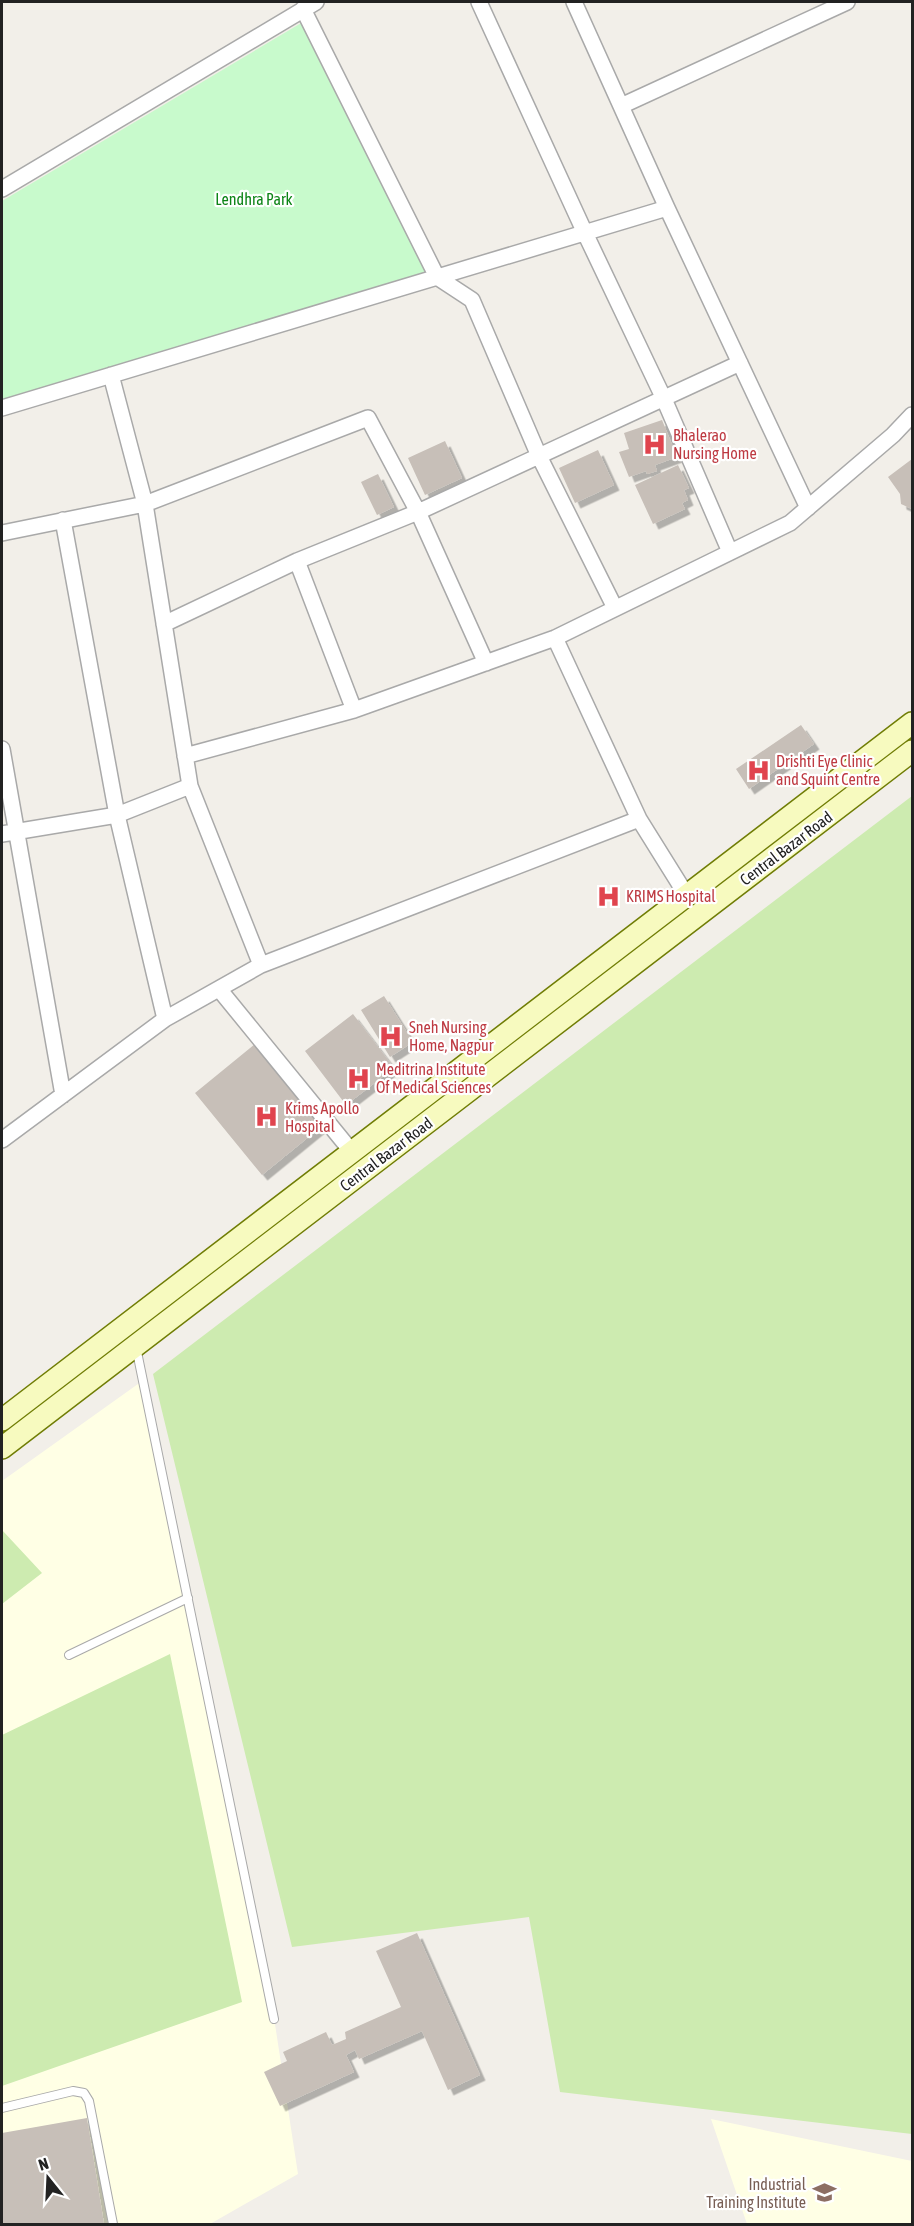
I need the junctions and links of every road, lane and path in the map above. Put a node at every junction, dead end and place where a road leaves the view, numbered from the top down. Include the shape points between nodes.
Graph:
1 (480, 2) edge
2 (574, 2) edge
3 (847, 2) edge
4 (310, 5) edge
5 (621, 106) junction
6 (2, 189) edge
7 (667, 208) junction
8 (585, 233) junction
9 (437, 277) junction
10 (740, 363) junction
11 (111, 375) junction
12 (664, 399) junction
13 (2, 408) edge
14 (912, 415) edge
15 (539, 456) junction
16 (145, 504) junction
17 (808, 507) junction
18 (418, 512) junction
19 (63, 520) junction
20 (2, 533) edge
21 (730, 552) junction
22 (297, 561) junction
23 (615, 608) junction
24 (164, 624) junction
25 (555, 638) junction
26 (486, 663) junction
27 (354, 710) junction
28 (912, 723) edge
29 (2, 749) edge
30 (912, 751) edge
31 (185, 756) junction
32 (190, 786) junction
33 (117, 815) junction
34 (639, 819) junction
35 (9, 833) edge
36 (687, 896) junction
37 (261, 965) junction
38 (219, 989) junction
39 (165, 1019) junction
40 (63, 1095) junction
41 (2, 1140) edge
42 (352, 1152) junction
43 (136, 1345) junction
44 (2, 1420) edge
45 (2, 1448) edge
46 (188, 1598) junction
47 (69, 1655) dead end
48 (274, 2019) dead end
49 (2, 2108) edge
50 (113, 2224) edge

1 - 8 street
2 - 5 street
3 - 5 street
4 - 6 street
4 - 9 street
5 - 7 street
7 - 8 street
7 - 10 street
8 - 9 street
8 - 12 street
9 - 11 street
9 - 15 street via 472,300
10 - 12 street
10 - 17 street
11 - 13 street
11 - 16 street
12 - 15 street
12 - 21 street
14 - 17 street
15 - 18 street
15 - 23 street
16 - 18 street via 368,418
16 - 19 street
16 - 24 street
17 - 21 street via 790,523
18 - 22 street
18 - 26 street
19 - 20 street
19 - 33 street
21 - 23 street
22 - 24 street
22 - 27 street
23 - 25 street
24 - 31 street
25 - 26 street
25 - 34 street
26 - 27 street
27 - 31 street
28 - 36 main road, Central Bazar Road
29 - 35 street
30 - 43 main road, Central Bazar Road
31 - 32 street
32 - 33 street
32 - 37 street
33 - 35 street
33 - 39 street
34 - 36 street
34 - 37 street
35 - 40 street
36 - 42 main road, Central Bazar Road
37 - 38 street
38 - 39 street
38 - 42 street
39 - 40 street
40 - 41 street
42 - 44 main road, Central Bazar Road
43 - 45 main road, Central Bazar Road
43 - 46 lane
46 - 47 lane
46 - 48 lane
49 - 50 lane via 73,2091 84,2093

